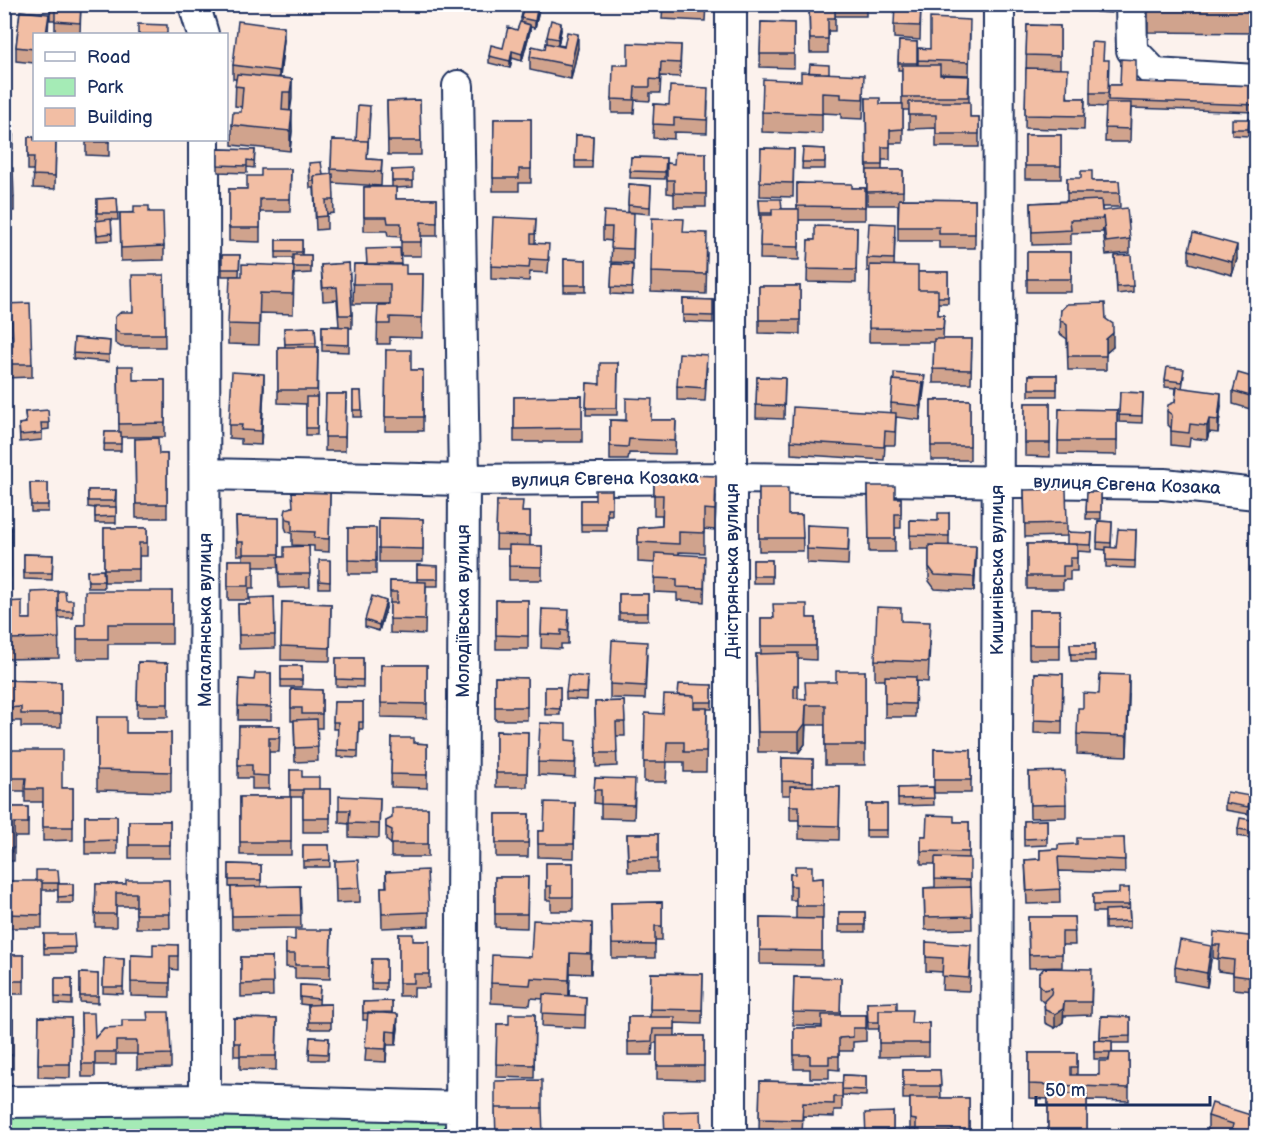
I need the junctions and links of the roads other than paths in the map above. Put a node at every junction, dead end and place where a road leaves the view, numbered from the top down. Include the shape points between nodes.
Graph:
1 (731, 4) edge
2 (999, 4) edge
3 (1131, 4) edge
4 (1257, 80) edge
5 (458, 86) dead end
6 (204, 141) edge
7 (206, 474) junction
8 (732, 478) junction
9 (464, 480) junction
10 (997, 481) junction
11 (1257, 494) edge
12 (205, 1100) junction
13 (4, 1102) edge
14 (461, 1107) junction
15 (461, 1137) edge
16 (730, 1137) edge
17 (996, 1137) edge

1 - 8 street, Дністрянська вулиця
2 - 10 street, Кишинівська вулиця
3 - 4 street via 1132,50 1155,74
5 - 9 street, Молодіївська вулиця
6 - 7 street, Магалянська вулиця
7 - 9 street, вулиця Євгена Козака
7 - 12 street, Магалянська вулиця
8 - 9 street, вулиця Євгена Козака
8 - 10 street, вулиця Євгена Козака
8 - 16 street, Дністрянська вулиця
9 - 14 street, Молодіївська вулиця
10 - 11 street, вулиця Євгена Козака via 1164,484
10 - 17 street, Кишинівська вулиця
12 - 13 street
12 - 14 street
14 - 15 street, Молодіївська вулиця

